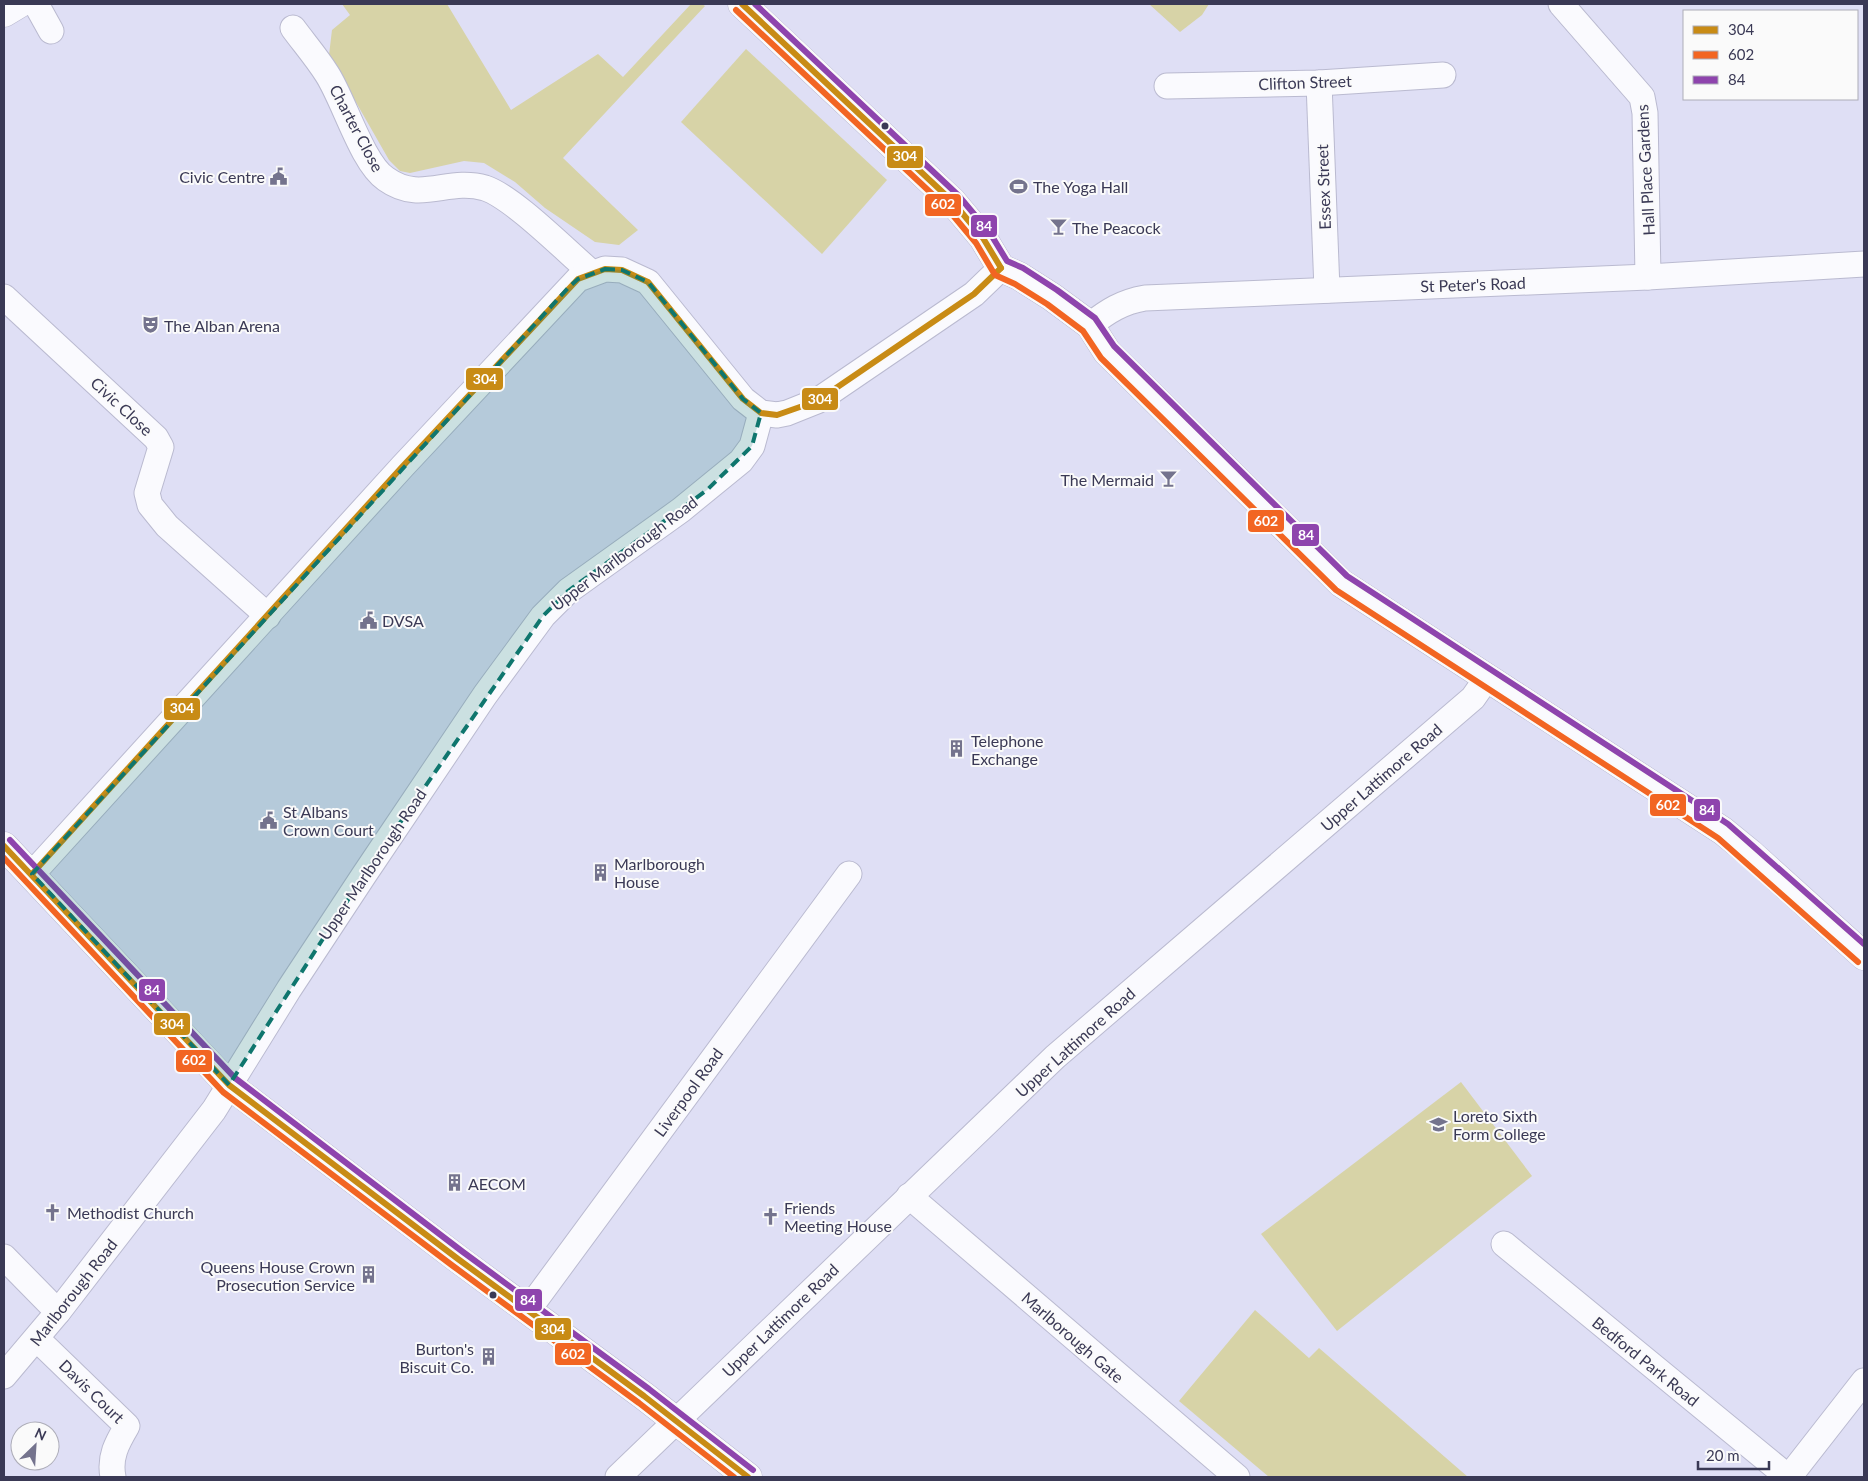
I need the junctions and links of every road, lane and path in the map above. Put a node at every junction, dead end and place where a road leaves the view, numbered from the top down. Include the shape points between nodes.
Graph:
1 (18, 4) edge
2 (36, 4) edge
3 (742, 4) edge
4 (1561, 4) edge
5 (4, 13) edge
6 (293, 28) dead end
7 (51, 31) dead end
8 (1443, 75) dead end
9 (1319, 83) junction
10 (1167, 86) dead end
11 (1864, 264) edge
12 (1000, 268) junction
13 (592, 273) junction
14 (1648, 277) junction
15 (1327, 290) junction
16 (4, 297) edge
17 (1090, 325) junction
18 (761, 413) junction
19 (268, 616) junction
20 (1487, 678) junction
21 (4, 846) edge
22 (32, 874) junction
23 (849, 874) dead end
24 (1864, 956) edge
25 (229, 1085) junction
26 (910, 1196) junction
27 (1504, 1244) dead end
28 (4, 1257) edge
29 (528, 1310) junction
30 (58, 1312) junction
31 (37, 1339) junction
32 (4, 1376) edge
33 (1864, 1381) edge
34 (677, 1422) junction
35 (113, 1477) edge
36 (618, 1477) edge
37 (748, 1477) edge
38 (1237, 1477) edge
39 (1789, 1477) edge

1 - 5 main road
2 - 7 street
3 - 12 main road via 952,202 983,238
4 - 14 street, Hall Place Gardens via 1642,97
6 - 13 street, Charter Close via 328,74 369,159 384,178 413,192 442,186 471,186 501,195
8 - 9 street, Clifton Street
9 - 10 street, Clifton Street
9 - 15 street, Essex Street
11 - 14 street, St Peter's Road
12 - 17 main road via 1020,276
12 - 18 street via 974,294 817,401 787,414
13 - 18 street via 605,269 622,270 648,282 743,399
13 - 19 street via 578,279 526,332
14 - 15 street, St Peter's Road
15 - 17 street, St Peter's Road via 1145,298 1111,309
16 - 19 street, Civic Close via 156,438 161,447 147,493 150,505 167,526
17 - 20 main road via 1107,352 1341,583
18 - 25 street, Upper Marlborough Road via 752,446 742,460 681,510 568,592 543,616 485,695 364,875
19 - 22 street
20 - 24 main road via 1723,831
20 - 26 street, Upper Lattimore Road via 1473,698 1055,1057
21 - 22 main road
22 - 25 main road
23 - 29 street, Liverpool Road
25 - 29 main road
25 - 30 street, Marlborough Road via 205,1122
26 - 34 street, Upper Lattimore Road
26 - 38 street, Marlborough Gate
27 - 39 street, Bedford Park Road
28 - 30 street
29 - 34 main road
30 - 31 street, Marlborough Road
31 - 32 street, Marlborough Road
31 - 35 street, Davis Court via 128,1426 116,1445 110,1464
33 - 39 street
34 - 36 street, Upper Lattimore Road
34 - 37 main road

